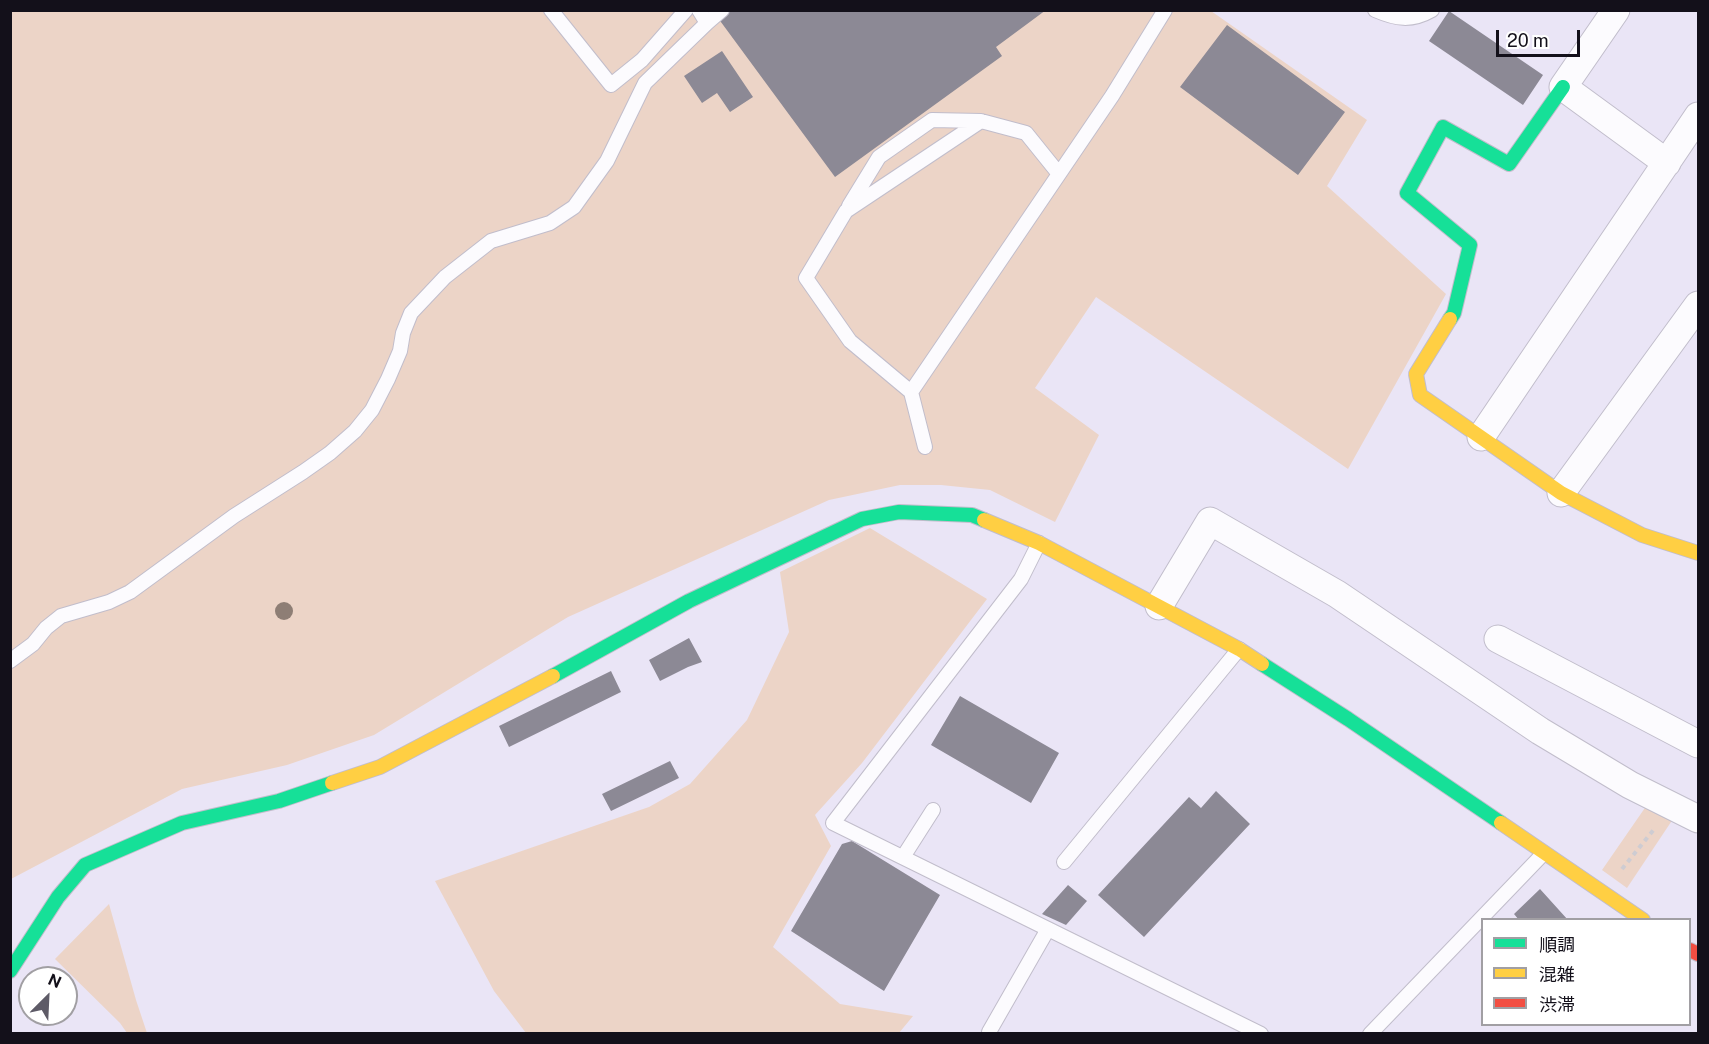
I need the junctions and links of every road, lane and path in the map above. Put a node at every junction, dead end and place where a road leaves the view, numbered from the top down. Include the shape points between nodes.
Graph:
1 (551, 10) edge
2 (686, 10) edge
3 (699, 10) edge
4 (722, 10) edge
5 (1165, 10) edge
6 (1374, 10) edge
7 (1432, 10) edge
8 (1616, 10) edge
9 (707, 23) junction
10 (1563, 87) junction
11 (1698, 119) edge
12 (981, 121) junction
13 (1667, 163) junction
14 (1059, 174) junction
15 (846, 211) junction
16 (1698, 304) edge
17 (911, 392) junction
18 (1481, 437) junction
19 (925, 447) dead end
20 (1561, 493) junction
21 (1039, 543) junction
22 (1698, 554) edge
23 (1159, 606) junction
24 (1498, 639) dead end
25 (1239, 649) junction
26 (10, 661) edge
27 (1698, 744) edge
28 (1672, 806) junction
29 (933, 810) dead end
30 (1698, 819) edge
31 (1544, 853) junction
32 (903, 857) junction
33 (1064, 862) dead end
34 (1619, 873) dead end
35 (1482, 918) edge
36 (1640, 918) edge
37 (1481, 919) edge
38 (1048, 929) junction
39 (10, 971) edge
40 (989, 1032) edge
41 (1262, 1034) edge
42 (1370, 1034) edge

1 - 2 lane via 611,85 642,60
3 - 9 lane
4 - 9 lane
5 - 14 lane
6 - 7 lane via 1391,17 1416,19
8 - 10 street
9 - 26 lane via 645,83 607,161 574,207 550,223 491,241 445,277 411,313 388,379 372,410 355,431 330,453 234,516 130,592 61,616
10 - 13 street
10 - 18 street via 1509,164 1443,127 1407,193 1470,245 1454,313 1416,374 1420,395
11 - 13 street
12 - 14 lane via 1026,133
12 - 15 lane
12 - 15 lane via 932,120 879,157
13 - 18 street
14 - 17 lane
15 - 17 lane via 806,278 850,341
16 - 20 street
17 - 19 lane
18 - 20 street
20 - 22 street via 1642,535
21 - 23 street
21 - 32 lane via 1021,579 833,823
21 - 39 street via 972,515 899,512 862,519 689,601 380,767 279,801 182,823 85,865 58,897
23 - 25 street
23 - 28 street via 1210,521 1337,594 1550,737
24 - 27 street
25 - 31 street
25 - 33 lane
28 - 30 street
28 - 34 path
29 - 32 lane
31 - 35 lane
31 - 36 street
32 - 38 lane
37 - 42 lane
38 - 40 lane
38 - 41 lane

